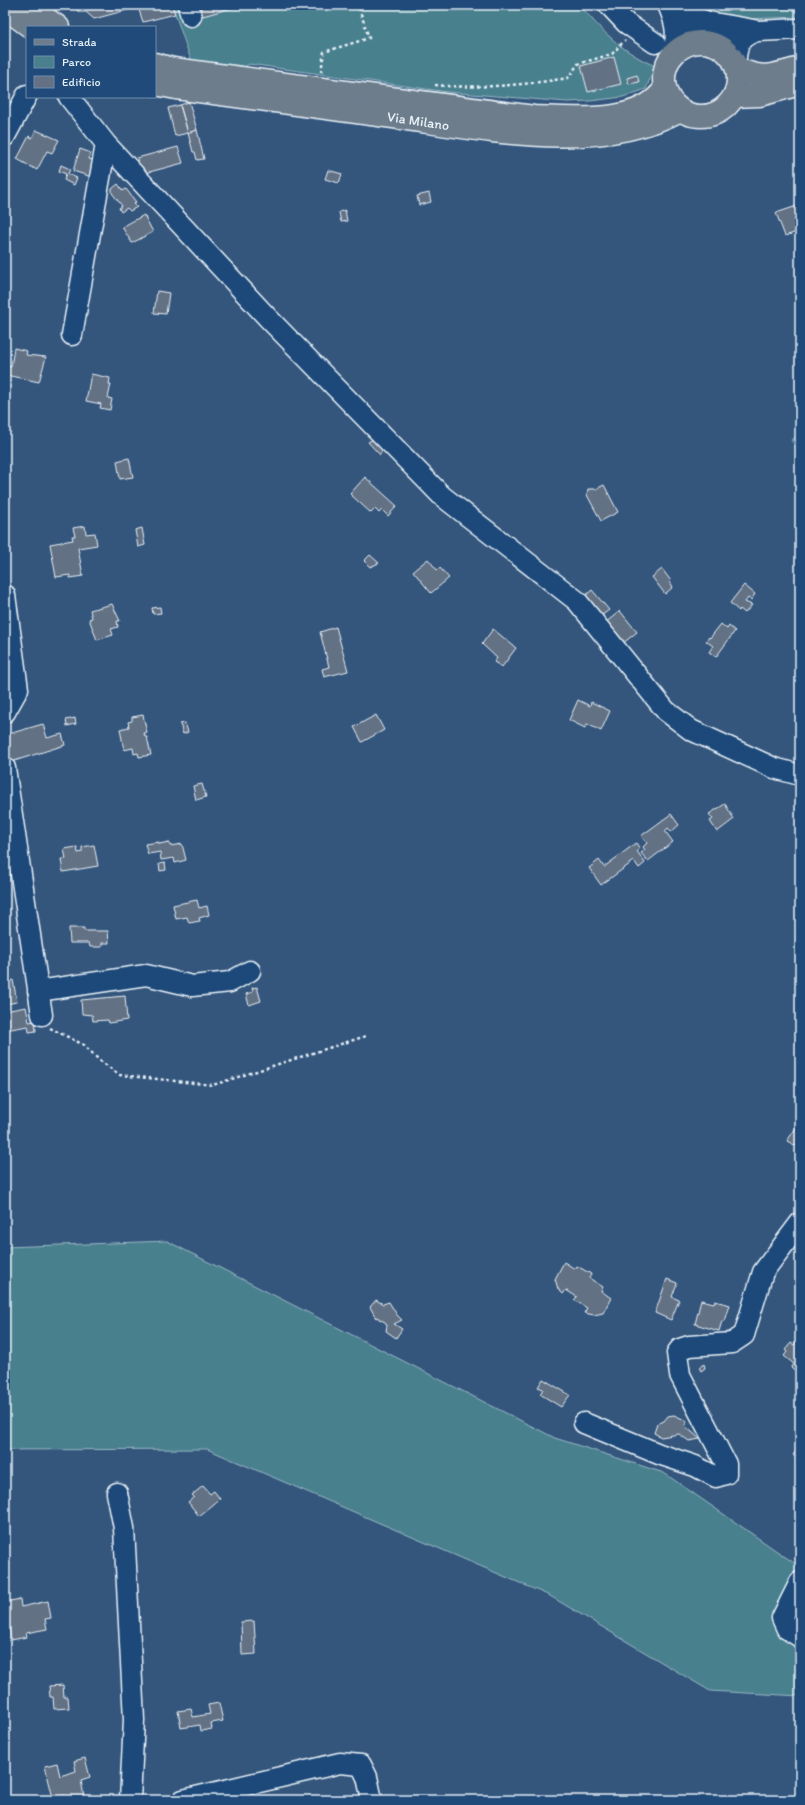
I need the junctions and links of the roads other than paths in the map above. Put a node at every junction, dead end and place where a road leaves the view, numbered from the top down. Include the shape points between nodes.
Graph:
1 (27, 5) edge
2 (609, 5) edge
3 (671, 7) edge
4 (5, 8) edge
5 (30, 26) edge
6 (57, 26) edge
7 (800, 29) edge
8 (750, 30) junction
9 (655, 42) dead end
10 (707, 42) junction
11 (672, 56) junction
12 (156, 64) edge
13 (736, 66) junction
14 (800, 68) edge
15 (156, 84) edge
16 (800, 84) edge
17 (665, 88) junction
18 (734, 96) junction
19 (26, 97) edge
20 (70, 98) edge
21 (680, 110) junction
22 (5, 136) edge
23 (106, 144) junction
24 (72, 335) dead end
25 (5, 595) edge
26 (5, 712) edge
27 (5, 768) edge
28 (800, 775) edge
29 (250, 971) dead end
30 (38, 991) junction
31 (42, 1015) road end
32 (800, 1223) edge
33 (584, 1423) dead end
34 (117, 1493) dead end
35 (800, 1582) edge
36 (800, 1637) edge
37 (130, 1800) edge
38 (183, 1800) edge
39 (372, 1800) edge

1 - 6 main road
2 - 9 street via 626,23
3 - 8 street via 708,22
3 - 10 street
3 - 11 street via 676,24
4 - 5 main road
7 - 8 street
8 - 10 street
8 - 13 street via 740,40
10 - 11 main road via 686,46
10 - 13 main road via 722,48
11 - 17 main road via 665,71
12 - 17 main road, Via Milano via 173,69 534,117 580,118 621,114 634,111 651,102
13 - 14 main road via 748,74 759,76 770,76
13 - 18 main road via 738,88
15 - 21 main road, Via Milano via 533,136 612,132 659,120
16 - 18 main road via 760,95
17 - 21 main road via 668,96
18 - 21 main road via 727,107 716,113 704,116 691,115
19 - 22 street
20 - 23 street
23 - 24 street
23 - 28 street via 268,318 442,496 577,601 666,711 690,730 774,768
25 - 26 street via 18,689
27 - 30 street
29 - 30 street via 230,982 192,986 146,975
30 - 31 street
32 - 33 street via 763,1272 744,1335 732,1343 689,1346 677,1353 680,1376 726,1464 726,1474 716,1477 695,1466
34 - 37 street via 124,1528 134,1720
35 - 36 street via 782,1618 787,1629
38 - 39 street via 340,1763 361,1765 367,1777

